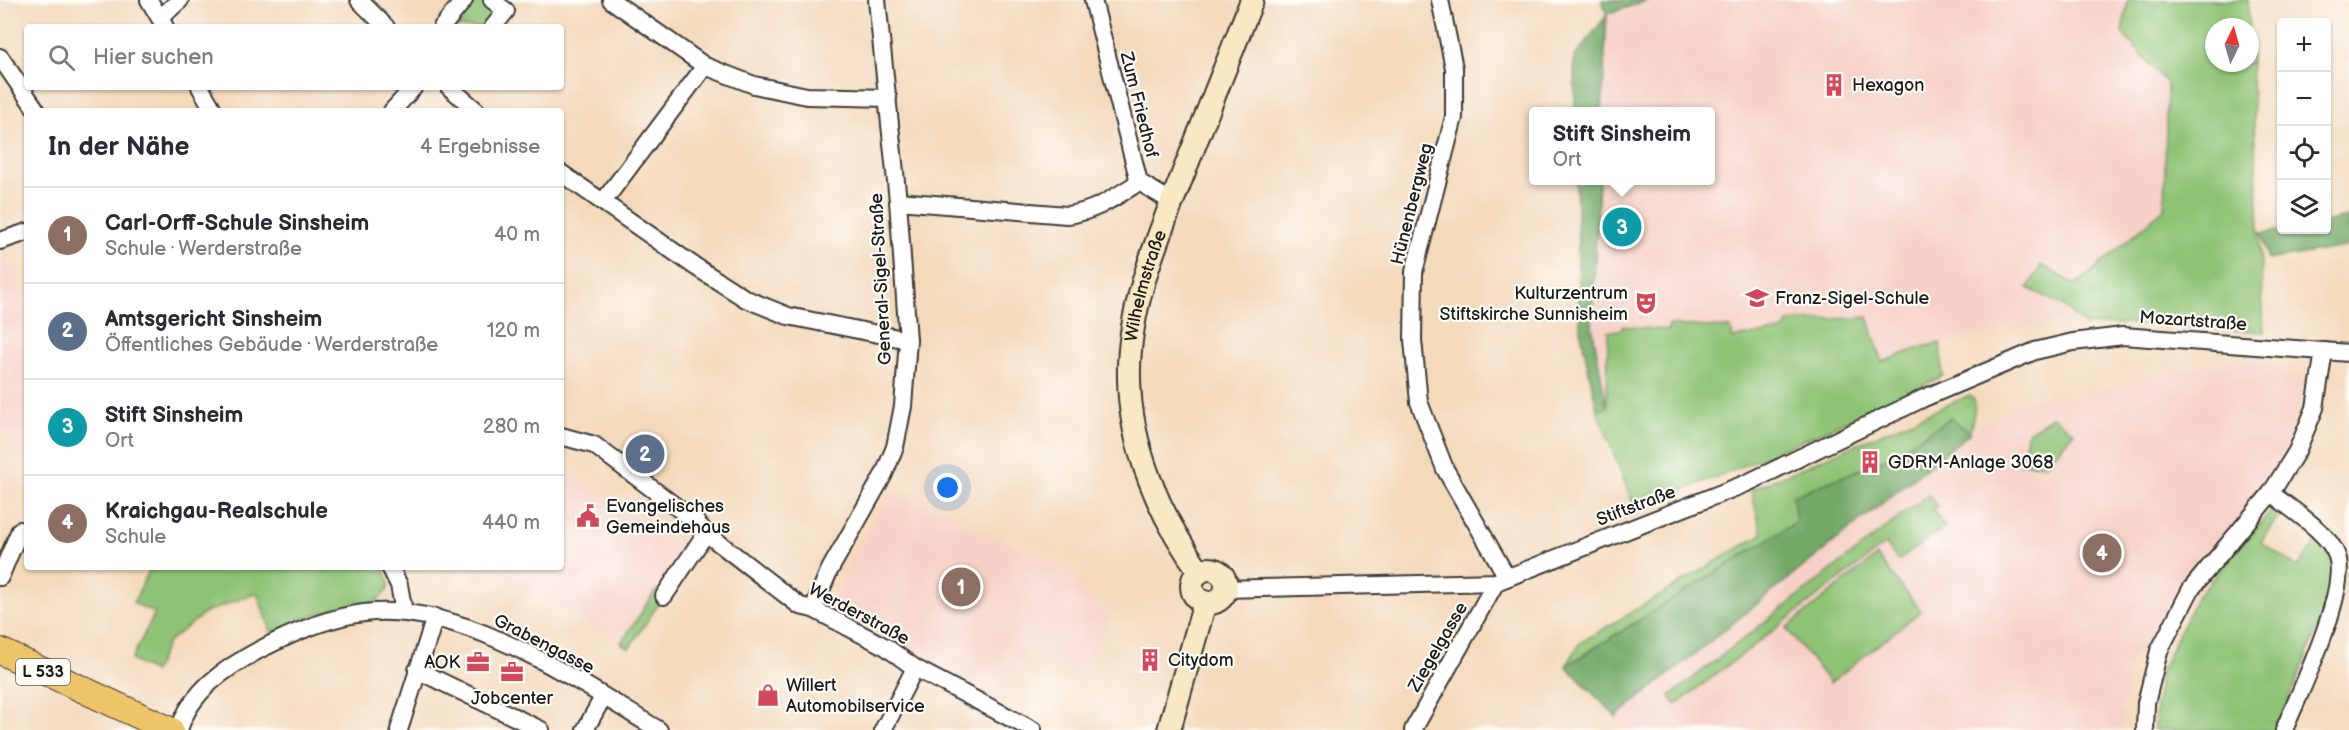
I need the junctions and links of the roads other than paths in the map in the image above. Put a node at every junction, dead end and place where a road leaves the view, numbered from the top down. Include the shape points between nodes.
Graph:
1 (149, 0) edge
2 (180, 0) edge
3 (359, 0) edge
4 (464, 0) edge
5 (492, 0) edge
6 (611, 0) edge
7 (877, 0) edge
8 (1093, 0) edge
9 (1252, 0) edge
10 (1440, 0) edge
11 (162, 23) edge
12 (383, 24) edge
13 (444, 24) edge
14 (495, 24) edge
15 (0, 57) edge
16 (705, 66) junction
17 (202, 90) edge
18 (411, 90) edge
19 (452, 90) edge
20 (888, 98) junction
21 (35, 108) edge
22 (212, 108) edge
23 (395, 108) edge
24 (474, 108) edge
25 (564, 175) edge
26 (1139, 182) junction
27 (898, 201) junction
28 (603, 202) junction
29 (1172, 202) junction
30 (24, 233) edge
31 (0, 241) edge
32 (908, 340) junction
33 (2035, 351) joint
34 (2324, 351) junction
35 (2349, 353) edge
36 (564, 437) edge
37 (2271, 493) junction
38 (20, 530) dead end
39 (706, 533) junction
40 (392, 570) edge
41 (1200, 572) junction
42 (0, 577) edge
43 (1502, 580) junction
44 (1225, 589) junction
45 (664, 596) dead end
46 (1205, 602) junction
47 (813, 609) junction
48 (404, 612) junction
49 (435, 617) junction
50 (0, 651) edge
51 (915, 668) junction
52 (417, 670) junction
53 (603, 697) junction
54 (170, 730) edge
55 (179, 730) edge
56 (399, 730) edge
57 (541, 730) edge
58 (585, 730) edge
59 (659, 730) edge
60 (883, 730) edge
61 (1033, 730) edge
62 (1169, 730) edge
63 (1413, 730) edge
64 (2145, 730) edge
65 (2284, 730) edge

1 - 11 street
2 - 11 street
3 - 12 street
4 - 13 street
5 - 14 street via 506,11
6 - 16 street
7 - 20 street, General-Sigel-Straße
8 - 26 street, Zum Friedhof
9 - 29 main road, Wilhelmstraße
10 - 43 street, Hünenbergweg via 1454,68 1454,117 1414,272 1413,340 1419,402 1445,469
15 - 21 street
16 - 20 street via 754,85 807,96
16 - 28 street
17 - 22 street
18 - 23 street
19 - 24 street
20 - 27 street, General-Sigel-Straße
25 - 28 street
26 - 27 street via 1104,204 1084,213 1066,215
26 - 29 street, Zum Friedhof
27 - 32 street, General-Sigel-Straße
28 - 32 street via 746,299 788,316
29 - 41 main road, Wilhelmstraße via 1144,281 1132,330 1128,377 1143,460 1154,490 1174,533
30 - 31 street
32 - 47 street, General-Sigel-Straße via 895,447
33 - 34 street, Mozartstraße via 2123,336
33 - 43 street, Stiftstraße via 1924,398 1747,483
34 - 35 street, Mozartstraße
34 - 37 street via 2314,408 2298,451
36 - 39 street, Werderstraße via 594,445
37 - 64 street via 2191,589 2159,651 2146,703
37 - 65 street via 2325,536 2337,556 2338,583 2324,632
38 - 42 street
39 - 45 street
39 - 47 street, Werderstraße via 800,606
40 - 48 street
41 - 44 main road via 1216,571 1224,578
41 - 46 main road via 1194,579 1193,590
43 - 44 street, Stiftstraße
43 - 63 street, Ziegelgasse
44 - 46 main road via 1221,598
46 - 62 main road
47 - 51 street, Werderstraße via 886,647
48 - 49 street, Grabengasse
48 - 55 street, Grabengasse via 363,613 328,621 230,665 194,700
49 - 52 street
49 - 53 street, Grabengasse via 538,659
50 - 54 main road, L 533
51 - 60 street
51 - 61 street, Werderstraße
52 - 56 street
52 - 57 street
53 - 58 street
53 - 59 street, Grabengasse

